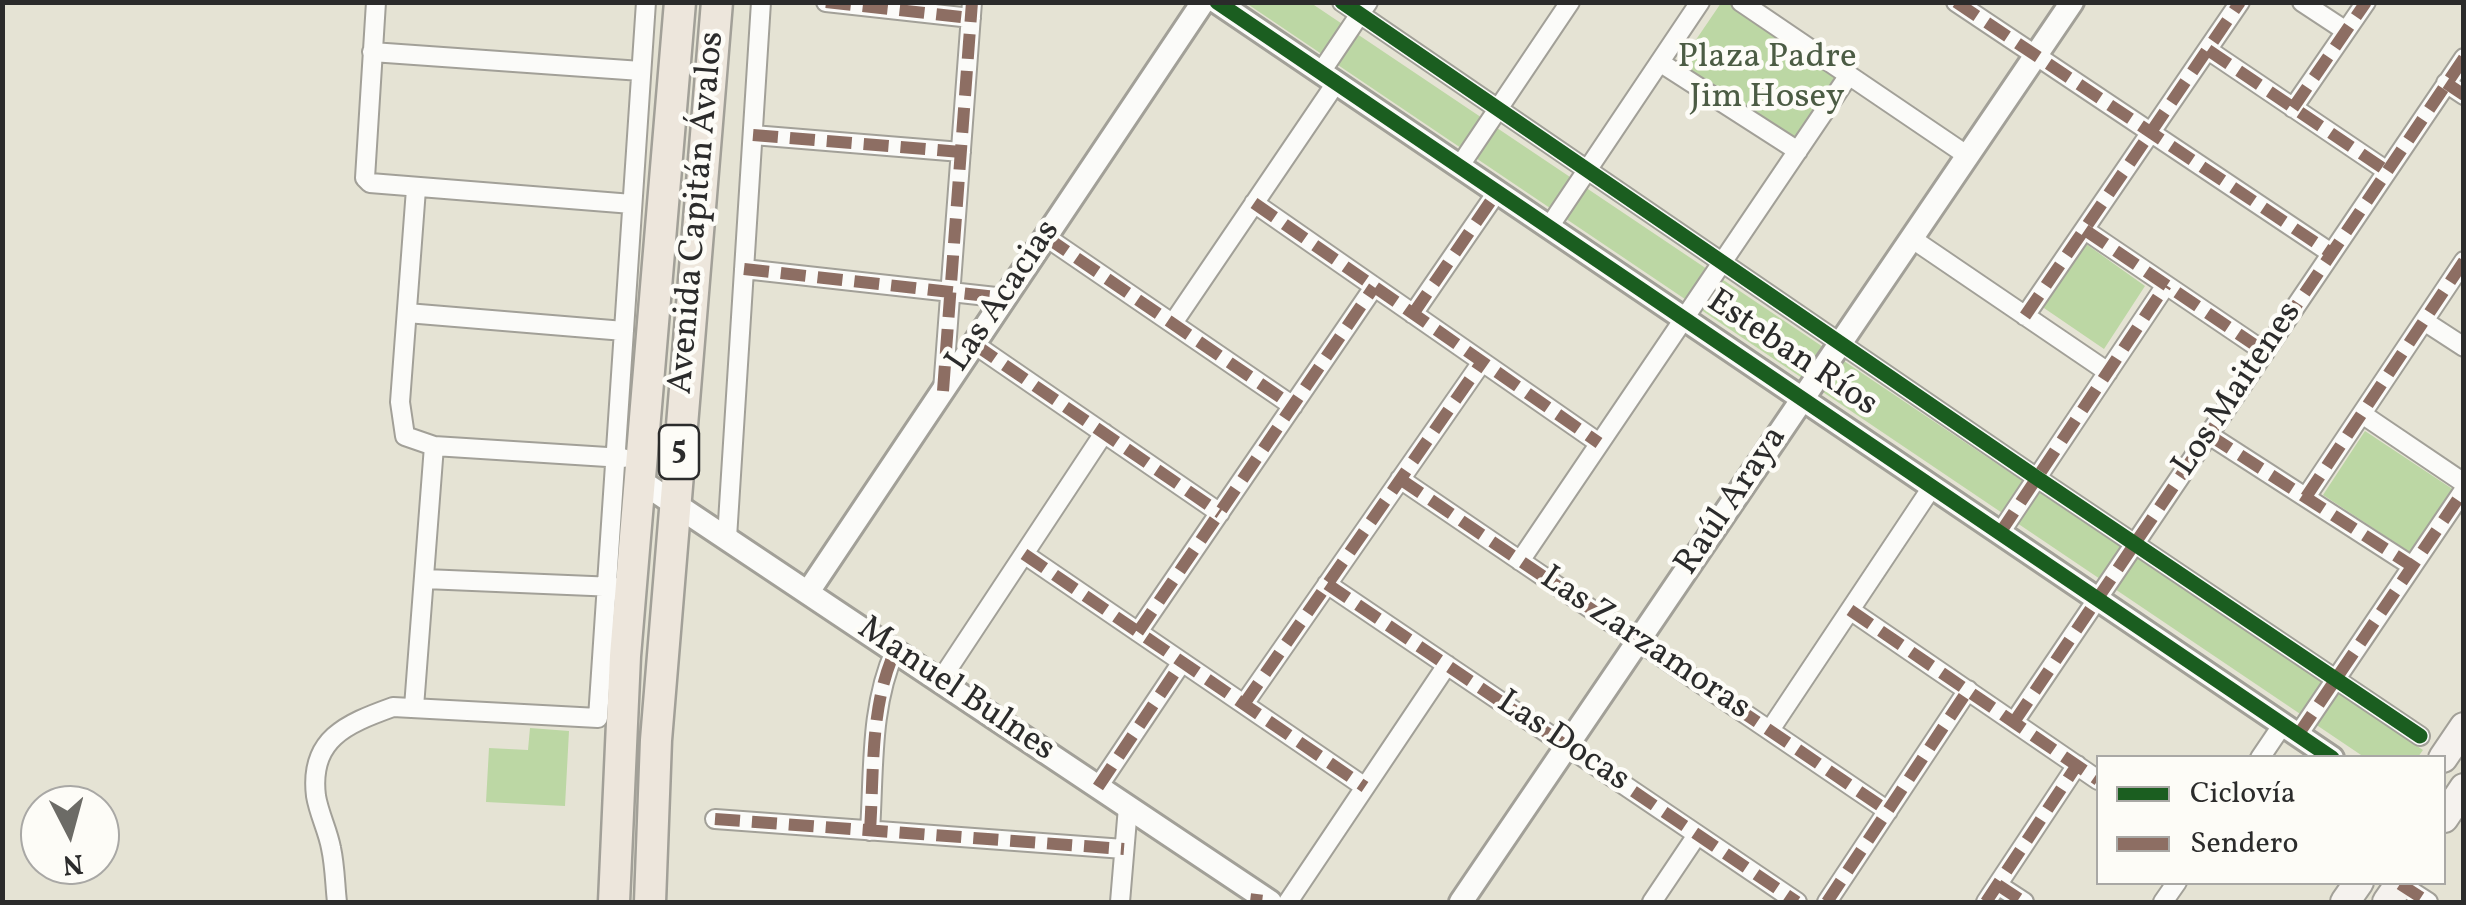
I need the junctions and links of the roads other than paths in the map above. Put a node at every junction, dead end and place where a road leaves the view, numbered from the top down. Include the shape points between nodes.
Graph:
1 (376, 2) edge
2 (646, 2) edge
3 (680, 2) edge
4 (717, 2) edge
5 (761, 2) edge
6 (826, 2) edge
7 (1203, 2) edge
8 (1217, 2) edge
9 (1342, 2) edge
10 (1700, 2) edge
11 (1956, 2) edge
12 (2072, 2) edge
13 (2240, 2) edge
14 (2302, 2) edge
15 (2366, 2) edge
16 (1569, 3) edge
17 (1742, 3) edge
18 (1364, 8) edge
19 (972, 10) edge
20 (2346, 32) junction
21 (2208, 50) junction
22 (372, 52) junction
23 (2036, 56) junction
24 (2464, 58) edge
25 (1662, 63) junction
26 (642, 71) junction
27 (1849, 75) junction
28 (1329, 78) junction
29 (2446, 83) junction
30 (2464, 95) edge
31 (1498, 108) junction
32 (2293, 108) junction
33 (2151, 133) junction
34 (753, 135) junction
35 (1798, 151) junction
36 (961, 152) junction
37 (1968, 156) junction
38 (1459, 166) junction
39 (1588, 171) junction
40 (2387, 171) junction
41 (416, 189) junction
42 (1497, 192) junction
43 (632, 204) junction
44 (1254, 204) junction
45 (1550, 227) junction
46 (2084, 230) junction
47 (1046, 237) junction
48 (1911, 238) junction
49 (2331, 253) junction
50 (1721, 262) junction
51 (2464, 262) edge
52 (744, 269) junction
53 (2166, 285) junction
54 (1374, 287) junction
55 (950, 292) junction
56 (1005, 298) junction
57 (407, 313) junction
58 (1414, 314) junction
59 (2025, 316) junction
60 (1682, 317) junction
61 (2424, 321) junction
62 (1172, 323) junction
63 (624, 330) junction
64 (974, 344) junction
65 (1840, 344) junction
66 (2464, 347) edge
67 (2264, 352) junction
68 (1482, 362) junction
69 (2108, 372) junction
70 (942, 391) junction
71 (1802, 398) junction
72 (1293, 406) junction
73 (2362, 414) junction
74 (1104, 433) junction
75 (2208, 434) junction
76 (1598, 443) junction
77 (434, 446) junction
78 (632, 465) junction
79 (2037, 478) junction
80 (1400, 479) junction
81 (1932, 487) junction
82 (2464, 487) edge
83 (2306, 498) junction
84 (675, 502) junction
85 (1220, 513) junction
86 (2000, 533) junction
87 (727, 538) junction
88 (2134, 544) junction
89 (1024, 554) junction
90 (1520, 560) junction
91 (2412, 566) junction
92 (425, 579) junction
93 (1328, 584) junction
94 (619, 587) junction
95 (808, 592) junction
96 (2098, 598) junction
97 (1850, 610) junction
98 (1138, 632) junction
99 (1639, 641) junction
100 (895, 650) junction
101 (1182, 662) junction
102 (1446, 665) junction
103 (2336, 679) junction
104 (940, 681) junction
105 (1968, 690) junction
106 (1244, 704) junction
107 (414, 707) junction
108 (2014, 722) junction
109 (2464, 727) edge
110 (2291, 729) junction
111 (1770, 730) junction
112 (2420, 736) dead end
113 (1567, 746) junction
114 (2263, 755) edge
115 (2328, 755) edge
116 (2445, 755) edge
117 (2078, 765) junction
118 (2096, 778) edge
119 (1098, 787) junction
120 (1365, 787) junction
121 (2464, 788) edge
122 (1128, 807) junction
123 (1888, 811) junction
124 (2446, 815) edge
125 (714, 819) dead end
126 (870, 830) junction
127 (1697, 835) junction
128 (1124, 849) junction
129 (1998, 885) junction
130 (2403, 885) edge
131 (1261, 900) edge
132 (337, 902) edge
133 (614, 902) edge
134 (650, 902) edge
135 (1120, 902) edge
136 (1288, 902) edge
137 (1461, 902) edge
138 (1652, 902) edge
139 (1797, 902) edge
140 (1827, 902) edge
141 (1986, 902) edge
142 (2024, 902) edge
143 (2428, 902) edge

1 - 22 street
2 - 26 street, Avenida Capitán Ávalos
3 - 78 highway, Avenida Capitán Ávalos / 5
4 - 84 highway, Avenida Capitán Ávalos / 5
5 - 34 street, Avenida Capitán Ávalos
6 - 19 street
7 - 47 street, Las Acacias
8 - 28 street, Esteban Ríos
9 - 18 street, Esteban Ríos
10 - 25 street
11 - 23 street
12 - 23 street, Raúl Araya
13 - 21 street
14 - 20 street
15 - 20 street
16 - 31 street
17 - 27 street
18 - 28 street
18 - 31 street, Esteban Ríos
19 - 36 street
20 - 32 street
21 - 32 street
21 - 33 street
22 - 26 street
22 - 41 street via 364,178
23 - 33 street
23 - 37 street, Raúl Araya
24 - 29 street, Los Maitenes
25 - 35 street
25 - 39 street
26 - 43 street, Avenida Capitán Ávalos
27 - 35 street
27 - 37 street
28 - 38 street, Esteban Ríos
28 - 44 street
29 - 30 street
29 - 40 street, Los Maitenes
31 - 38 street
31 - 39 street, Esteban Ríos
32 - 40 street
33 - 46 street
33 - 49 street
34 - 36 street
34 - 52 street, Avenida Capitán Ávalos
35 - 50 street
36 - 55 street
37 - 48 street, Raúl Araya
38 - 42 street, Esteban Ríos
39 - 45 street
39 - 50 street, Esteban Ríos
40 - 49 street, Los Maitenes
41 - 43 street
41 - 57 street
42 - 45 street, Esteban Ríos
42 - 58 street
43 - 63 street, Avenida Capitán Ávalos
44 - 54 street
44 - 62 street
45 - 60 street, Esteban Ríos
46 - 53 street
46 - 59 street
47 - 56 street, Las Acacias
47 - 62 street
48 - 59 street
48 - 65 street, Raúl Araya
49 - 67 street, Los Maitenes
50 - 60 street
50 - 65 street, Esteban Ríos
51 - 61 street
52 - 55 street
52 - 87 street, Avenida Capitán Ávalos
53 - 67 street
53 - 69 street
54 - 58 street
54 - 72 street
55 - 56 street
55 - 70 street
56 - 64 street, Las Acacias
57 - 63 street
57 - 77 street, Manuel Bulnes via 403,431 409,440
58 - 68 street
59 - 69 street
60 - 71 street, Esteban Ríos
60 - 76 street
61 - 66 street
61 - 73 street
62 - 72 street
63 - 78 street, Avenida Capitán Ávalos
64 - 70 street, Las Acacias
64 - 74 street
65 - 71 street, Raúl Araya
65 - 79 street, Esteban Ríos
67 - 75 street, Los Maitenes
68 - 76 street
68 - 80 street
69 - 79 street
70 - 95 street, Las Acacias
71 - 81 street, Esteban Ríos
71 - 99 street, Raúl Araya
72 - 85 street
73 - 82 street
73 - 83 street
74 - 85 street
74 - 89 street
75 - 83 street
75 - 88 street, Los Maitenes
76 - 90 street
77 - 78 street, Manuel Bulnes
77 - 92 street
78 - 84 street, Manuel Bulnes
78 - 94 highway, Avenida Capitán Ávalos / 5
79 - 86 street
79 - 88 street, Esteban Ríos
80 - 90 street, Las Zarzamoras
80 - 93 street
81 - 86 street, Esteban Ríos
81 - 97 street
82 - 91 street
83 - 91 street
84 - 87 street, Manuel Bulnes
84 - 134 highway, Avenida Capitán Ávalos / 5
85 - 98 street
86 - 96 street, Esteban Ríos
87 - 95 street, Manuel Bulnes
88 - 96 street, Los Maitenes
88 - 103 street, Esteban Ríos
89 - 98 street
89 - 104 street
90 - 99 street, Las Zarzamoras
91 - 103 street
92 - 94 street
92 - 107 street
93 - 102 street, Las Docas
93 - 106 street
94 - 107 street, Avenida Capitán Ávalos via 598,718
94 - 133 highway, Avenida Capitán Ávalos / 5
95 - 100 street, Manuel Bulnes
96 - 108 street, Los Maitenes
96 - 110 street, Esteban Ríos
97 - 105 street
97 - 111 street
98 - 101 street
99 - 111 street, Las Zarzamoras
99 - 113 street, Raúl Araya
100 - 104 street, Manuel Bulnes
100 - 126 street via 880,692
101 - 106 street
101 - 119 street
102 - 113 street, Las Docas
102 - 120 street
103 - 110 street
103 - 112 street, Esteban Ríos
104 - 119 street, Manuel Bulnes
105 - 108 street
105 - 123 street
106 - 120 street
107 - 132 street via 362,718 333,735 317,760 316,797 332,849
108 - 117 street
109 - 116 main road
110 - 114 street
110 - 115 street, Esteban Ríos
111 - 123 street, Las Zarzamoras
113 - 127 street, Las Docas
113 - 137 street, Raúl Araya
117 - 118 street
117 - 129 street
119 - 122 street, Manuel Bulnes
120 - 136 street
121 - 124 main road
122 - 128 street
122 - 131 street, Manuel Bulnes
123 - 140 street
125 - 126 street
126 - 128 street
127 - 138 street
127 - 139 street, Las Docas
128 - 135 street
129 - 141 street
129 - 142 street
130 - 143 street

